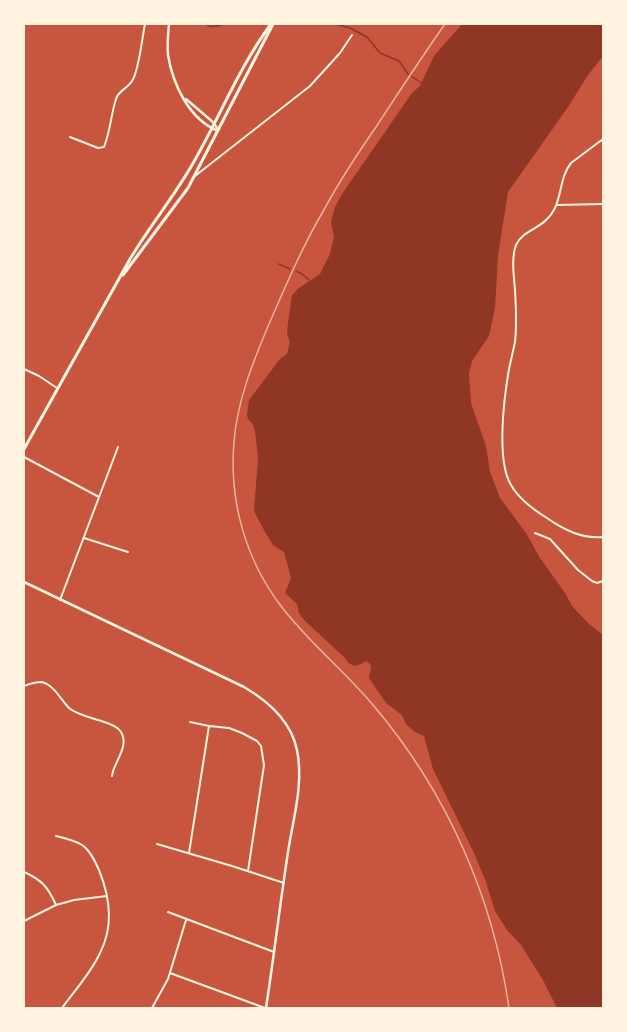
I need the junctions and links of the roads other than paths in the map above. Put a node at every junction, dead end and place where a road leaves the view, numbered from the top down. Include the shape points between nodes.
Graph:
1 (145, 24) edge
2 (169, 24) edge
3 (272, 24) edge
4 (352, 35) dead end
5 (181, 93) junction
6 (214, 124) junction
7 (212, 128) junction
8 (218, 131) junction
9 (70, 136) dead end
10 (603, 139) edge
11 (194, 176) junction
12 (603, 204) edge
13 (557, 205) junction
14 (118, 281) junction
15 (24, 369) edge
16 (57, 388) junction
17 (118, 447) dead end
18 (24, 449) edge
19 (24, 457) edge
20 (99, 497) junction
21 (535, 533) dead end
22 (603, 537) edge
23 (84, 538) junction
24 (128, 552) dead end
25 (603, 581) edge
26 (24, 582) edge
27 (60, 600) junction
28 (24, 686) edge
29 (190, 722) dead end
30 (209, 726) junction
31 (112, 776) dead end
32 (56, 836) dead end
33 (157, 844) dead end
34 (189, 853) junction
35 (248, 871) junction
36 (24, 872) edge
37 (284, 883) junction
38 (107, 896) junction
39 (56, 905) junction
40 (168, 912) dead end
41 (24, 920) edge
42 (186, 920) junction
43 (274, 952) junction
44 (170, 973) junction
45 (62, 1008) edge
46 (152, 1008) edge
47 (265, 1008) edge

1 - 9 street via 136,73 132,83 116,97 104,147 98,148
2 - 5 street via 168,53
3 - 6 main road via 253,51
3 - 8 main road
4 - 11 street via 340,53 310,86
5 - 6 street
5 - 7 street via 194,115
6 - 7 main road
6 - 8 street
7 - 8 street
7 - 14 main road via 182,183 138,244
8 - 11 main road
10 - 13 street via 567,168
11 - 14 main road via 179,202
12 - 13 street
13 - 22 street via 549,218 520,238 516,246 513,262 515,342 505,397 503,429 506,472 523,499 558,526 575,534 593,538
14 - 16 main road
15 - 16 street
16 - 18 main road
17 - 20 street
19 - 20 street
20 - 23 street
21 - 25 street via 550,539 578,570 592,581
23 - 24 street
23 - 27 street
26 - 27 street
27 - 37 street via 223,676 260,697 273,708 289,729 297,750 299,778
28 - 31 street via 42,682 70,709 87,718 114,726 121,732 124,744
29 - 30 street
30 - 34 street
30 - 35 street via 229,728 257,741 261,746 264,765
32 - 38 street via 82,845 88,850
33 - 34 street
34 - 35 street
35 - 37 street
36 - 39 street via 43,883
37 - 43 street
38 - 39 street
38 - 45 street via 107,934 100,953 89,973
39 - 41 street
40 - 42 street
42 - 43 street
42 - 44 street
43 - 47 street
44 - 46 street
44 - 47 street

